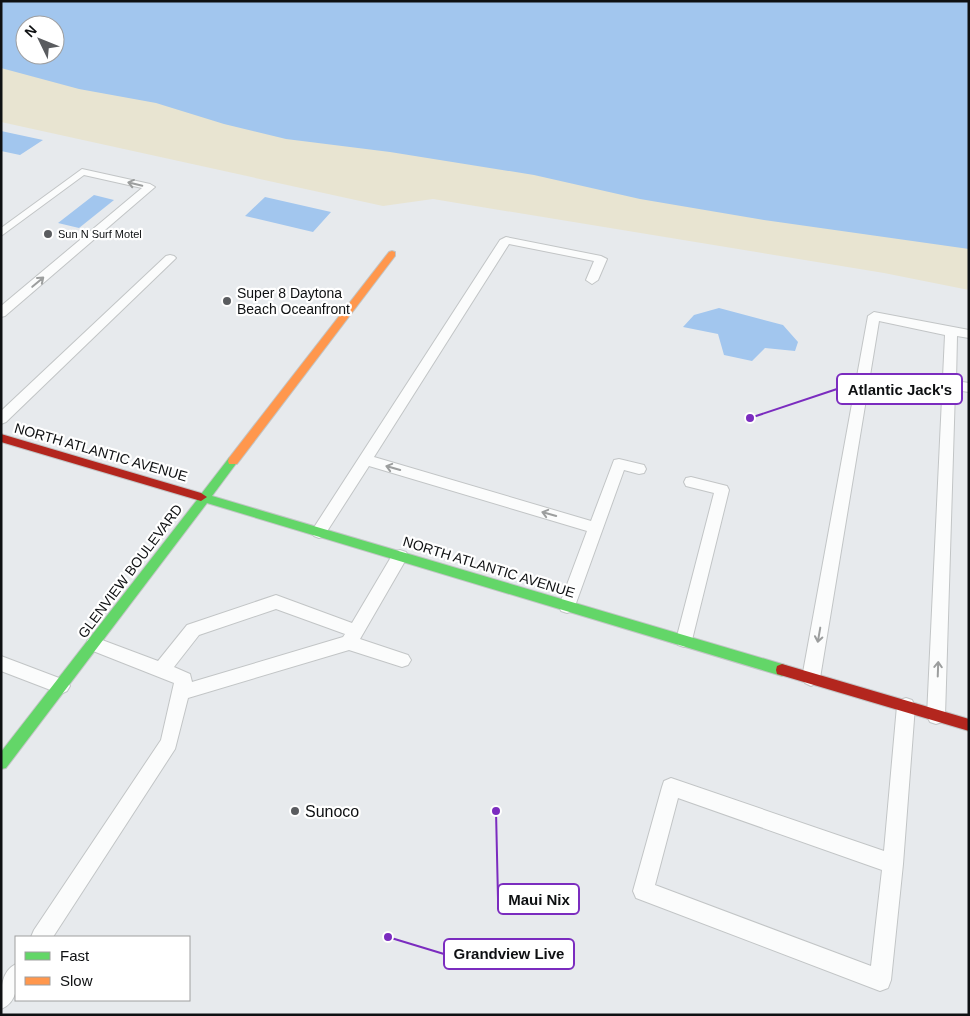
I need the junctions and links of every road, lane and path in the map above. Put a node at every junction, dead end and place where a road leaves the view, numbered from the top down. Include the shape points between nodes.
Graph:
1 (1, 232) edge
2 (392, 254) dead end
3 (170, 258) dead end
4 (592, 280) dead end
5 (1, 313) edge
6 (951, 332) junction
7 (969, 334) edge
8 (950, 384) junction
9 (969, 388) edge
10 (1, 419) edge
11 (1, 438) edge
12 (366, 460) junction
13 (639, 470) dead end
14 (691, 482) dead end
15 (205, 498) junction
16 (596, 528) junction
17 (320, 532) junction
18 (400, 556) junction
19 (567, 606) junction
20 (352, 637) junction
21 (684, 640) junction
22 (94, 644) junction
23 (402, 660) dead end
24 (1, 663) edge
25 (161, 670) junction
26 (811, 678) junction
27 (61, 686) junction
28 (180, 693) junction
29 (906, 706) junction
30 (936, 716) junction
31 (969, 725) edge
32 (1, 763) edge
33 (893, 864) junction
34 (42, 936) edge
35 (15, 977) edge
36 (1, 998) edge

5 -> 1 lane via 150,187 82,172
2 - 15 main road, GLENVIEW BOULEVARD
3 - 10 lane
4 - 12 lane via 601,259 506,240
6 - 7 lane
6 - 8 lane
6 -> 26 lane via 874,316
8 - 9 lane
30 -> 8 lane
11 - 15 main road, NORTH ATLANTIC AVENUE
16 -> 12 lane
12 - 17 lane
13 - 16 lane via 619,464
14 - 21 lane via 722,490
15 - 17 main road, NORTH ATLANTIC AVENUE
15 - 22 main road, GLENVIEW BOULEVARD
16 - 19 lane
17 - 18 main road, NORTH ATLANTIC AVENUE
18 - 19 main road, NORTH ATLANTIC AVENUE
18 - 20 lane
19 - 21 main road, NORTH ATLANTIC AVENUE
20 - 23 lane
20 - 25 lane via 276,602 193,630
20 - 28 lane
21 - 26 main road, NORTH ATLANTIC AVENUE
22 - 25 lane
22 - 27 main road, GLENVIEW BOULEVARD
24 - 27 lane
25 - 28 lane via 184,679
26 - 29 main road, NORTH ATLANTIC AVENUE
27 - 32 main road, GLENVIEW BOULEVARD
28 - 34 lane via 169,743
29 - 30 main road, NORTH ATLANTIC AVENUE
29 - 33 lane
30 - 31 main road, NORTH ATLANTIC AVENUE
33 - 33 lane via 880,980 643,891 671,787
35 - 36 lane

